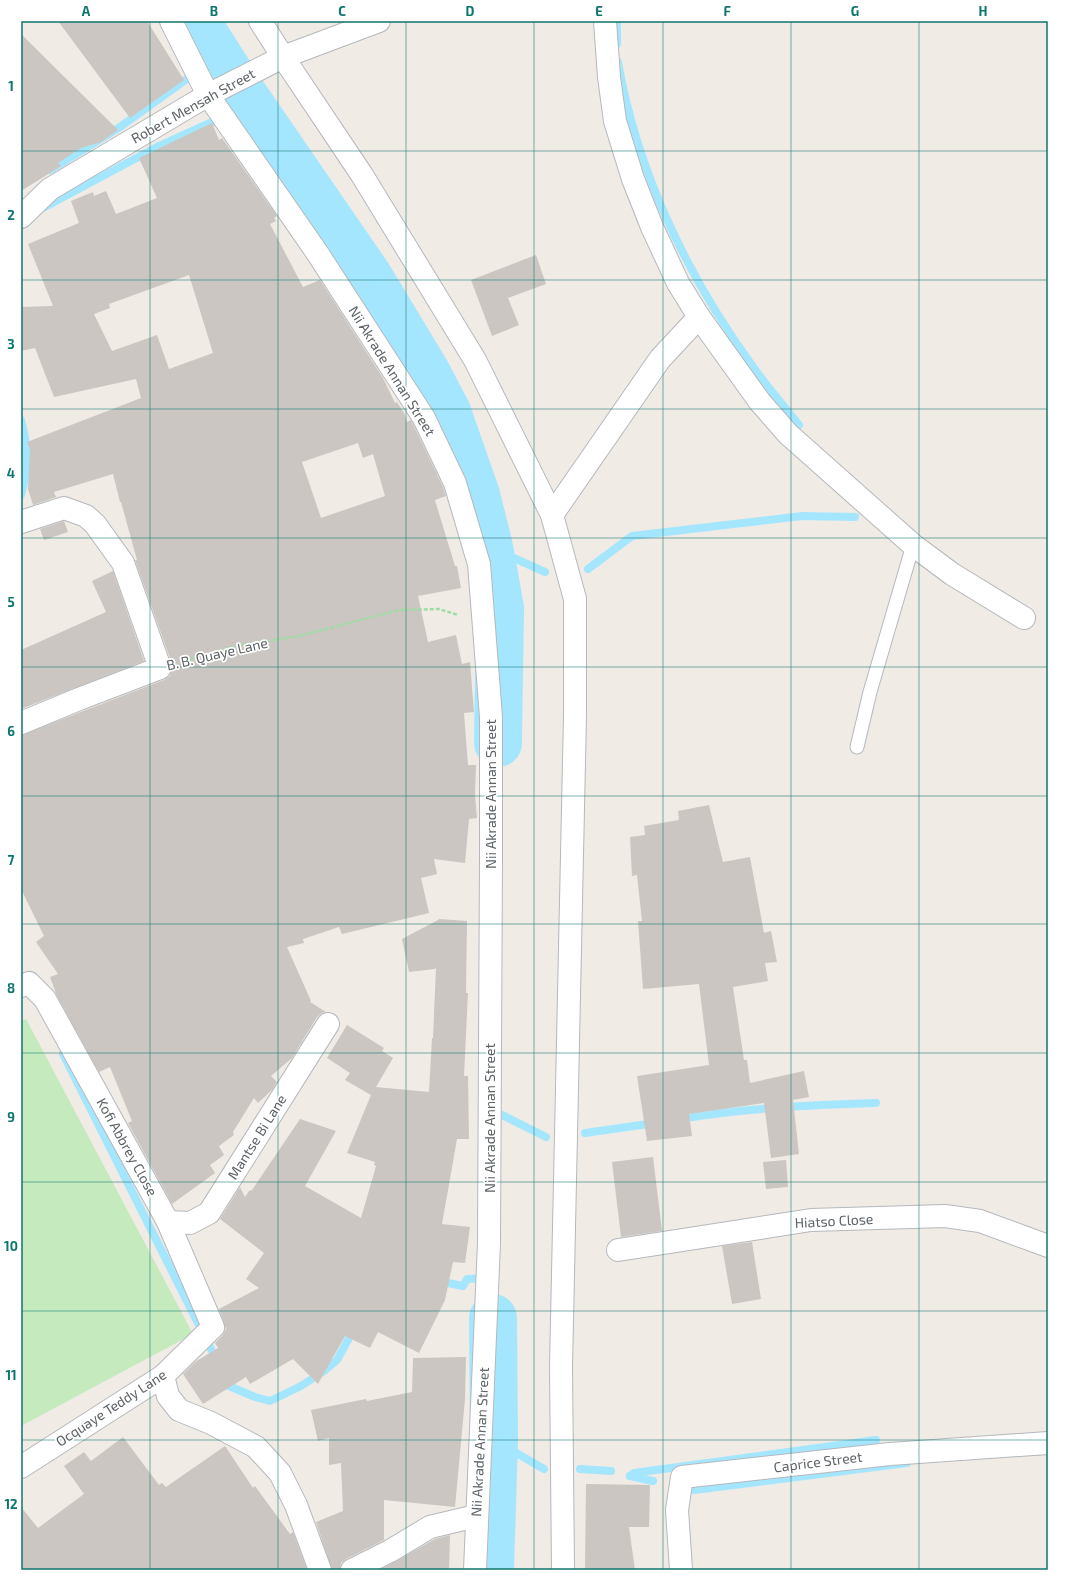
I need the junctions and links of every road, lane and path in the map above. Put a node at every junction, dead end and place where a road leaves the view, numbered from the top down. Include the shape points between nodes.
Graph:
1 (171, 21) edge
2 (260, 21) edge
3 (379, 21) edge
4 (605, 21) edge
5 (283, 57) junction
6 (208, 95) junction
7 (21, 217) edge
8 (699, 317) junction
9 (552, 515) junction
10 (21, 522) edge
11 (913, 545) junction
12 (1024, 618) dead end
13 (484, 623) junction
14 (160, 668) junction
15 (21, 724) edge
16 (857, 747) dead end
17 (21, 986) edge
18 (328, 1024) dead end
19 (168, 1222) junction
20 (1048, 1246) edge
21 (618, 1250) dead end
22 (213, 1327) joint
23 (163, 1376) junction
24 (1048, 1443) edge
25 (21, 1467) edge
26 (476, 1516) junction
27 (320, 1570) edge
28 (352, 1570) edge
29 (475, 1570) edge
30 (563, 1570) edge
31 (681, 1570) edge

1 - 6 street, Nii Akrade Annan Street
2 - 5 street
3 - 5 street, Robert Mensah Street
4 - 8 street via 615,121 631,172 652,227 678,283
5 - 6 street, Robert Mensah Street
5 - 9 street via 362,175 475,360
6 - 7 street, Robert Mensah Street via 50,189
6 - 13 street, Nii Akrade Annan Street via 318,254 424,418 455,483 479,564
8 - 9 street via 660,359
8 - 11 street via 760,402 788,434
9 - 30 street via 575,599 575,715 561,1367
10 - 14 street, B. B. Quaye Lane via 64,508 86,516 95,524 123,563
11 - 12 street via 952,574
11 - 16 lane via 870,692
13 - 14 path, B. B. Quaye Lane via 438,609 399,610 299,636 236,646
13 - 26 street, Nii Akrade Annan Street via 491,717 489,1235
14 - 15 street
17 - 19 street, Kofi Abbrey Close via 28,983 46,999
18 - 19 street, Mantse Bi Lane via 209,1213 190,1223
19 - 22 street, Kofi Abbrey Close
20 - 21 street, Hiatso Close via 980,1221 945,1216 811,1220
22 - 23 street, Ocquaye Teddy Lane
23 - 25 street, Ocquaye Teddy Lane
23 - 27 street via 168,1396 179,1410 211,1423 256,1447 280,1473 296,1504
24 - 31 street, Caprice Street via 890,1454 682,1477 677,1510
26 - 28 street via 430,1527
26 - 29 street, Nii Akrade Annan Street

